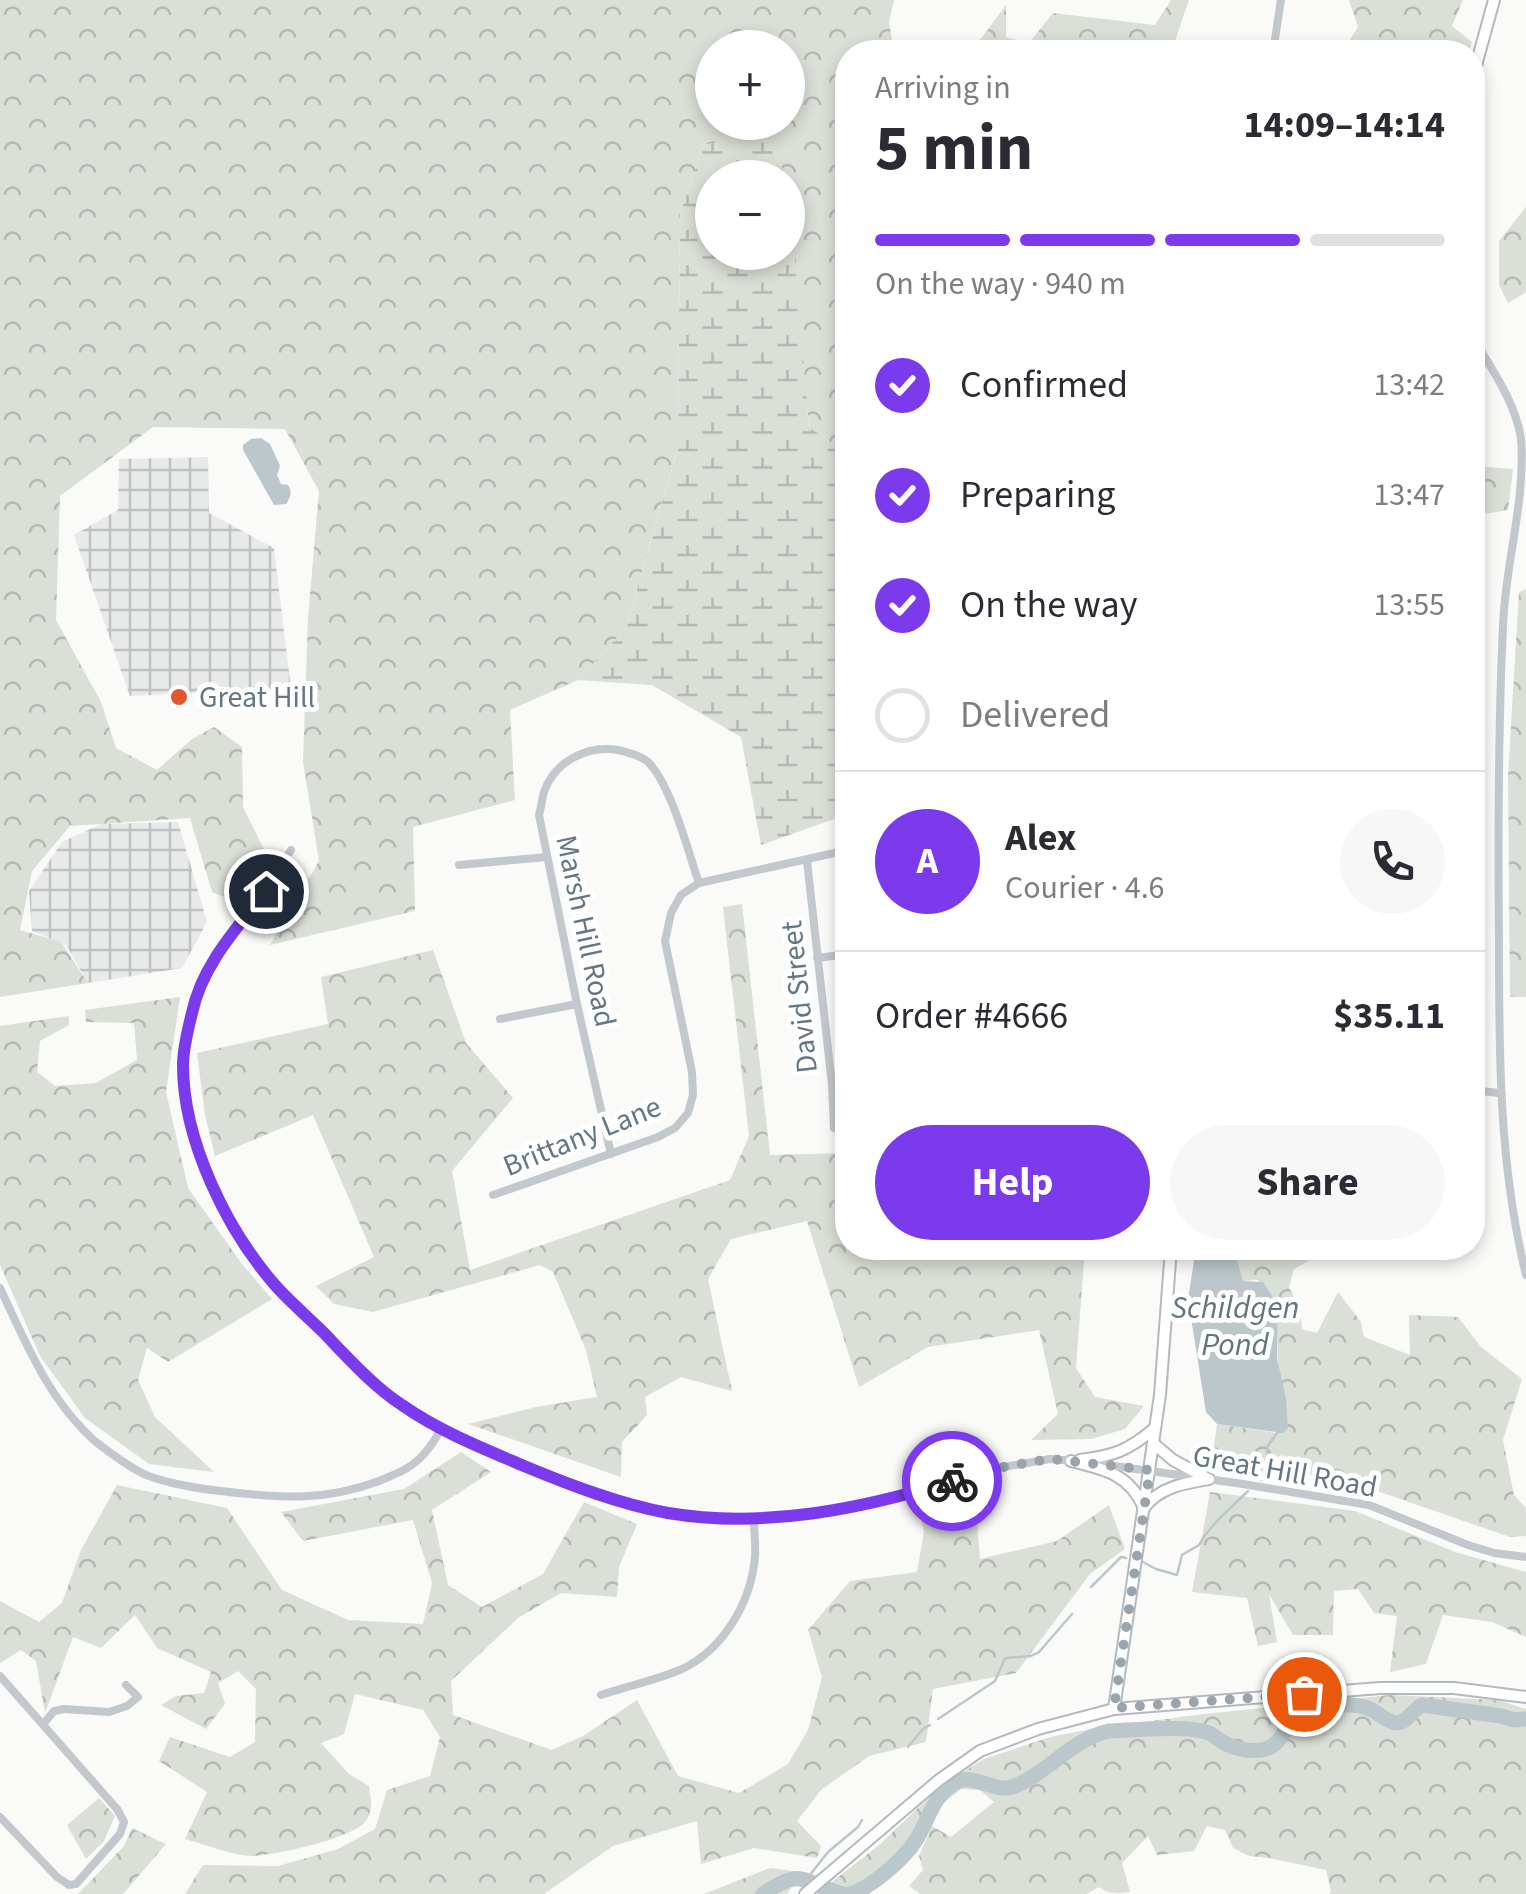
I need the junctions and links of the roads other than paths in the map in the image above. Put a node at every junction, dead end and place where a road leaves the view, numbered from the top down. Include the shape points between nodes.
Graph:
1 (1281, 0) edge
2 (1494, 0) edge
3 (1275, 40) edge
4 (1483, 40) edge
5 (1485, 358) edge
6 (291, 850) dead end
7 (835, 853) edge
8 (547, 857) junction
9 (807, 861) junction
10 (459, 866) dead end
11 (699, 883) junction
12 (835, 956) edge
13 (817, 958) junction
14 (577, 1004) junction
15 (500, 1019) dead end
16 (832, 1084) junction
17 (835, 1084) edge
18 (1485, 1091) edge
19 (1500, 1093) junction
20 (834, 1128) dead end
21 (611, 1154) junction
22 (493, 1196) dead end
23 (1170, 1260) edge
24 (1526, 1275) edge
25 (0, 1288) edge
26 (1155, 1427) junction
27 (441, 1429) junction
28 (1153, 1444) junction
29 (1071, 1461) junction
30 (1150, 1470) junction
31 (1209, 1479) junction
32 (1144, 1508) junction
33 (754, 1518) junction
34 (1526, 1558) edge
35 (0, 1676) edge
36 (126, 1686) dead end
37 (601, 1694) dead end
38 (1526, 1697) edge
39 (1114, 1708) junction
40 (44, 1724) junction
41 (0, 1816) edge
42 (813, 1887) edge

1 - 3 street
2 - 4 main road
5 - 19 street via 1521,437 1522,478 1503,621
6 - 27 street, Great Hill Road via 215,955 192,1008 183,1063 200,1160 234,1227 274,1283 380,1388
7 - 9 street
8 - 10 street
8 - 11 street, Marsh Hill Road via 540,815 544,791 558,769 600,748 625,751 646,760 659,778
8 - 14 street, Marsh Hill Road
9 - 11 street
9 - 13 street, David Street
11 - 21 street, Brittany Lane via 681,896 666,941 692,1072 688,1113 675,1128
12 - 13 street
13 - 16 street, David Street
14 - 15 street
14 - 21 street, Marsh Hill Road
16 - 17 street
16 - 20 street, David Street
18 - 19 street
19 - 24 street via 1514,1227
21 - 22 street, Brittany Lane
23 - 26 main road
25 - 27 street via 64,1409 142,1474 203,1489 319,1496 404,1470
26 - 28 main road
26 - 29 main road via 1118,1454
27 - 33 street, Great Hill Road via 627,1503 693,1516
28 - 30 main road
28 - 31 main road
29 - 30 street, Great Hill Road
29 - 32 main road via 1106,1469 1137,1492
29 - 33 street, Great Hill Road via 986,1470 830,1511
30 - 31 street, Great Hill Road
30 - 32 main road
31 - 32 main road via 1160,1492
31 - 34 street, Great Hill Road via 1369,1505 1468,1546
32 - 39 main road
33 - 37 street via 748,1596 731,1627 684,1668
35 - 40 street
36 - 40 street via 138,1696 127,1706 54,1711
38 - 39 main road via 1380,1688
39 - 42 main road via 980,1751
40 - 41 street via 117,1808 124,1822 120,1834 68,1885

